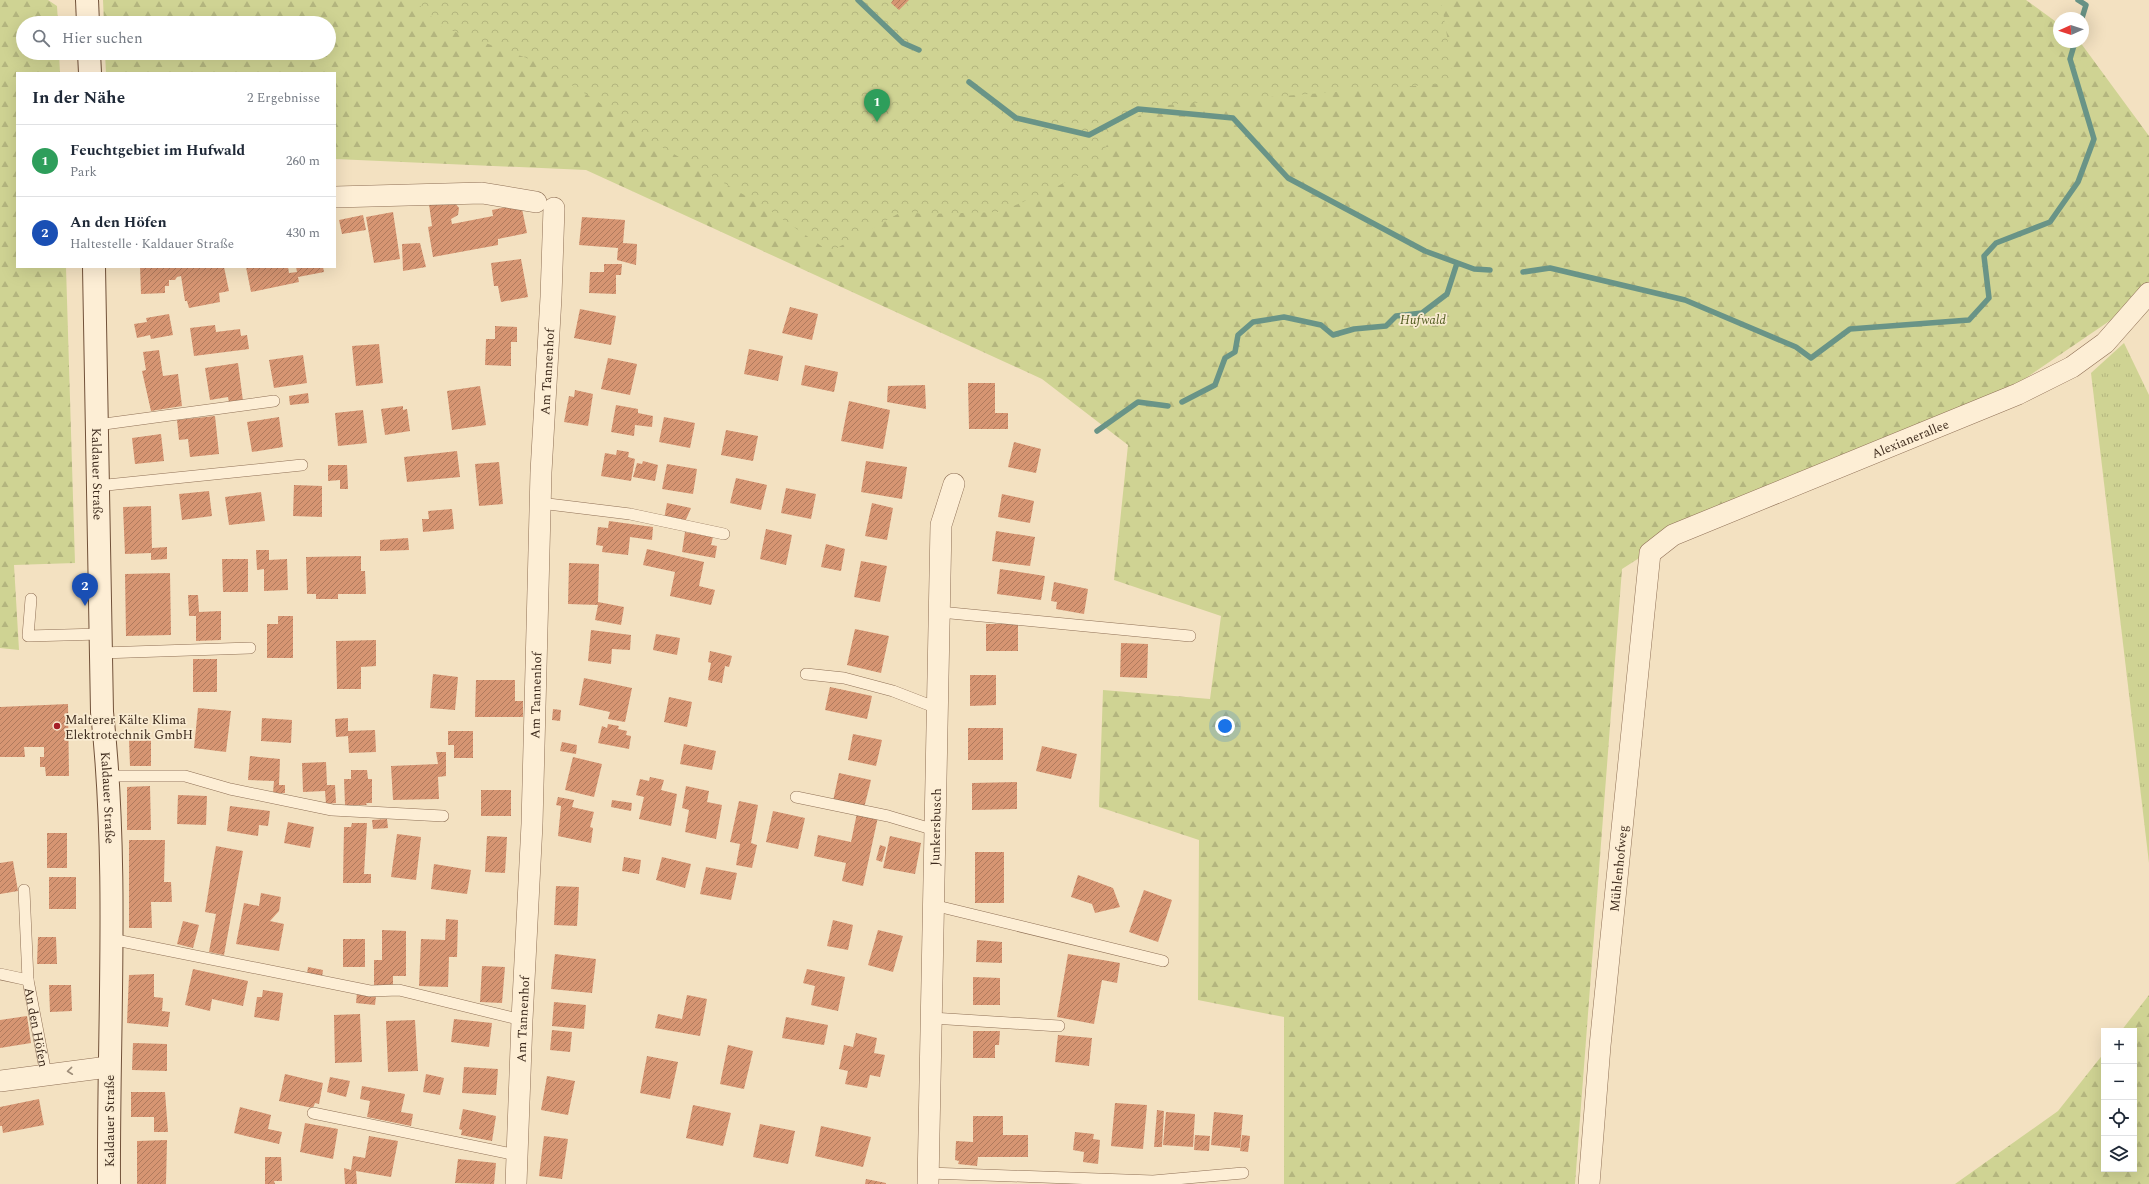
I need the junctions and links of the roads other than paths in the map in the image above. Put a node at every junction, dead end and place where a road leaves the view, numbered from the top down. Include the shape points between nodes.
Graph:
1 (87, 0) edge
2 (88, 16) edge
3 (89, 60) edge
4 (90, 72) edge
5 (336, 197) edge
6 (94, 268) edge
7 (2149, 293) edge
8 (274, 401) dead end
9 (97, 425) junction
10 (302, 465) dead end
11 (954, 484) dead end
12 (97, 486) junction
13 (540, 503) junction
14 (724, 534) dead end
15 (1650, 553) joint
16 (31, 600) dead end
17 (940, 612) junction
18 (1190, 636) dead end
19 (100, 643) junction
20 (250, 648) dead end
21 (806, 674) dead end
22 (937, 708) junction
23 (109, 776) junction
24 (796, 797) dead end
25 (443, 816) dead end
26 (935, 830) junction
27 (24, 890) dead end
28 (933, 905) junction
29 (110, 939) junction
30 (1163, 961) dead end
31 (0, 974) edge
32 (28, 980) junction
33 (932, 1018) junction
34 (522, 1020) junction
35 (1059, 1026) dead end
36 (108, 1067) junction
37 (46, 1074) junction
38 (0, 1081) edge
39 (313, 1112) dead end
40 (517, 1155) junction
41 (1242, 1174) dead end
42 (928, 1179) edge
43 (109, 1184) edge
44 (516, 1184) edge
45 (1589, 1184) edge

1 - 2 street
3 - 4 street
5 - 13 street, Am Tannenhof via 482,193 545,205
6 - 9 street, Kaldauer Straße
7 - 15 street, Alexianerallee via 2105,343 2072,367 2018,394 1673,535
8 - 9 lane
9 - 12 street, Kaldauer Straße
10 - 12 lane
11 - 17 street, Junkersbusch via 941,525
12 - 19 street, Kaldauer Straße
13 - 14 lane via 630,514
13 - 34 street, Am Tannenhof via 532,824
15 - 45 street, Mühlenhofweg via 1600,1046
16 - 19 lane via 28,636
17 - 18 lane
17 - 22 street, Junkersbusch
19 - 20 lane
19 - 23 street, Kaldauer Straße via 102,712
21 - 22 lane via 844,678 893,691
22 - 26 street, Junkersbusch
23 - 25 lane via 185,776 230,790 332,810
23 - 29 street, Kaldauer Straße
24 - 26 lane via 888,816
26 - 28 street, Junkersbusch
27 - 32 lane, An den Höfen
28 - 30 lane
28 - 33 street, Junkersbusch
29 - 34 lane via 370,991 399,990
29 - 36 street, Kaldauer Straße
31 - 32 lane, An den Höfen
32 - 37 lane, An den Höfen
33 - 35 lane
33 - 42 street, Junkersbusch
34 - 40 street, Am Tannenhof
36 -> 37 street, An den Höfen
36 - 43 street, Kaldauer Straße
37 - 38 street, An den Höfen
39 - 40 lane
40 - 44 street, Am Tannenhof
41 - 42 lane, Junkersbusch via 1153,1181

